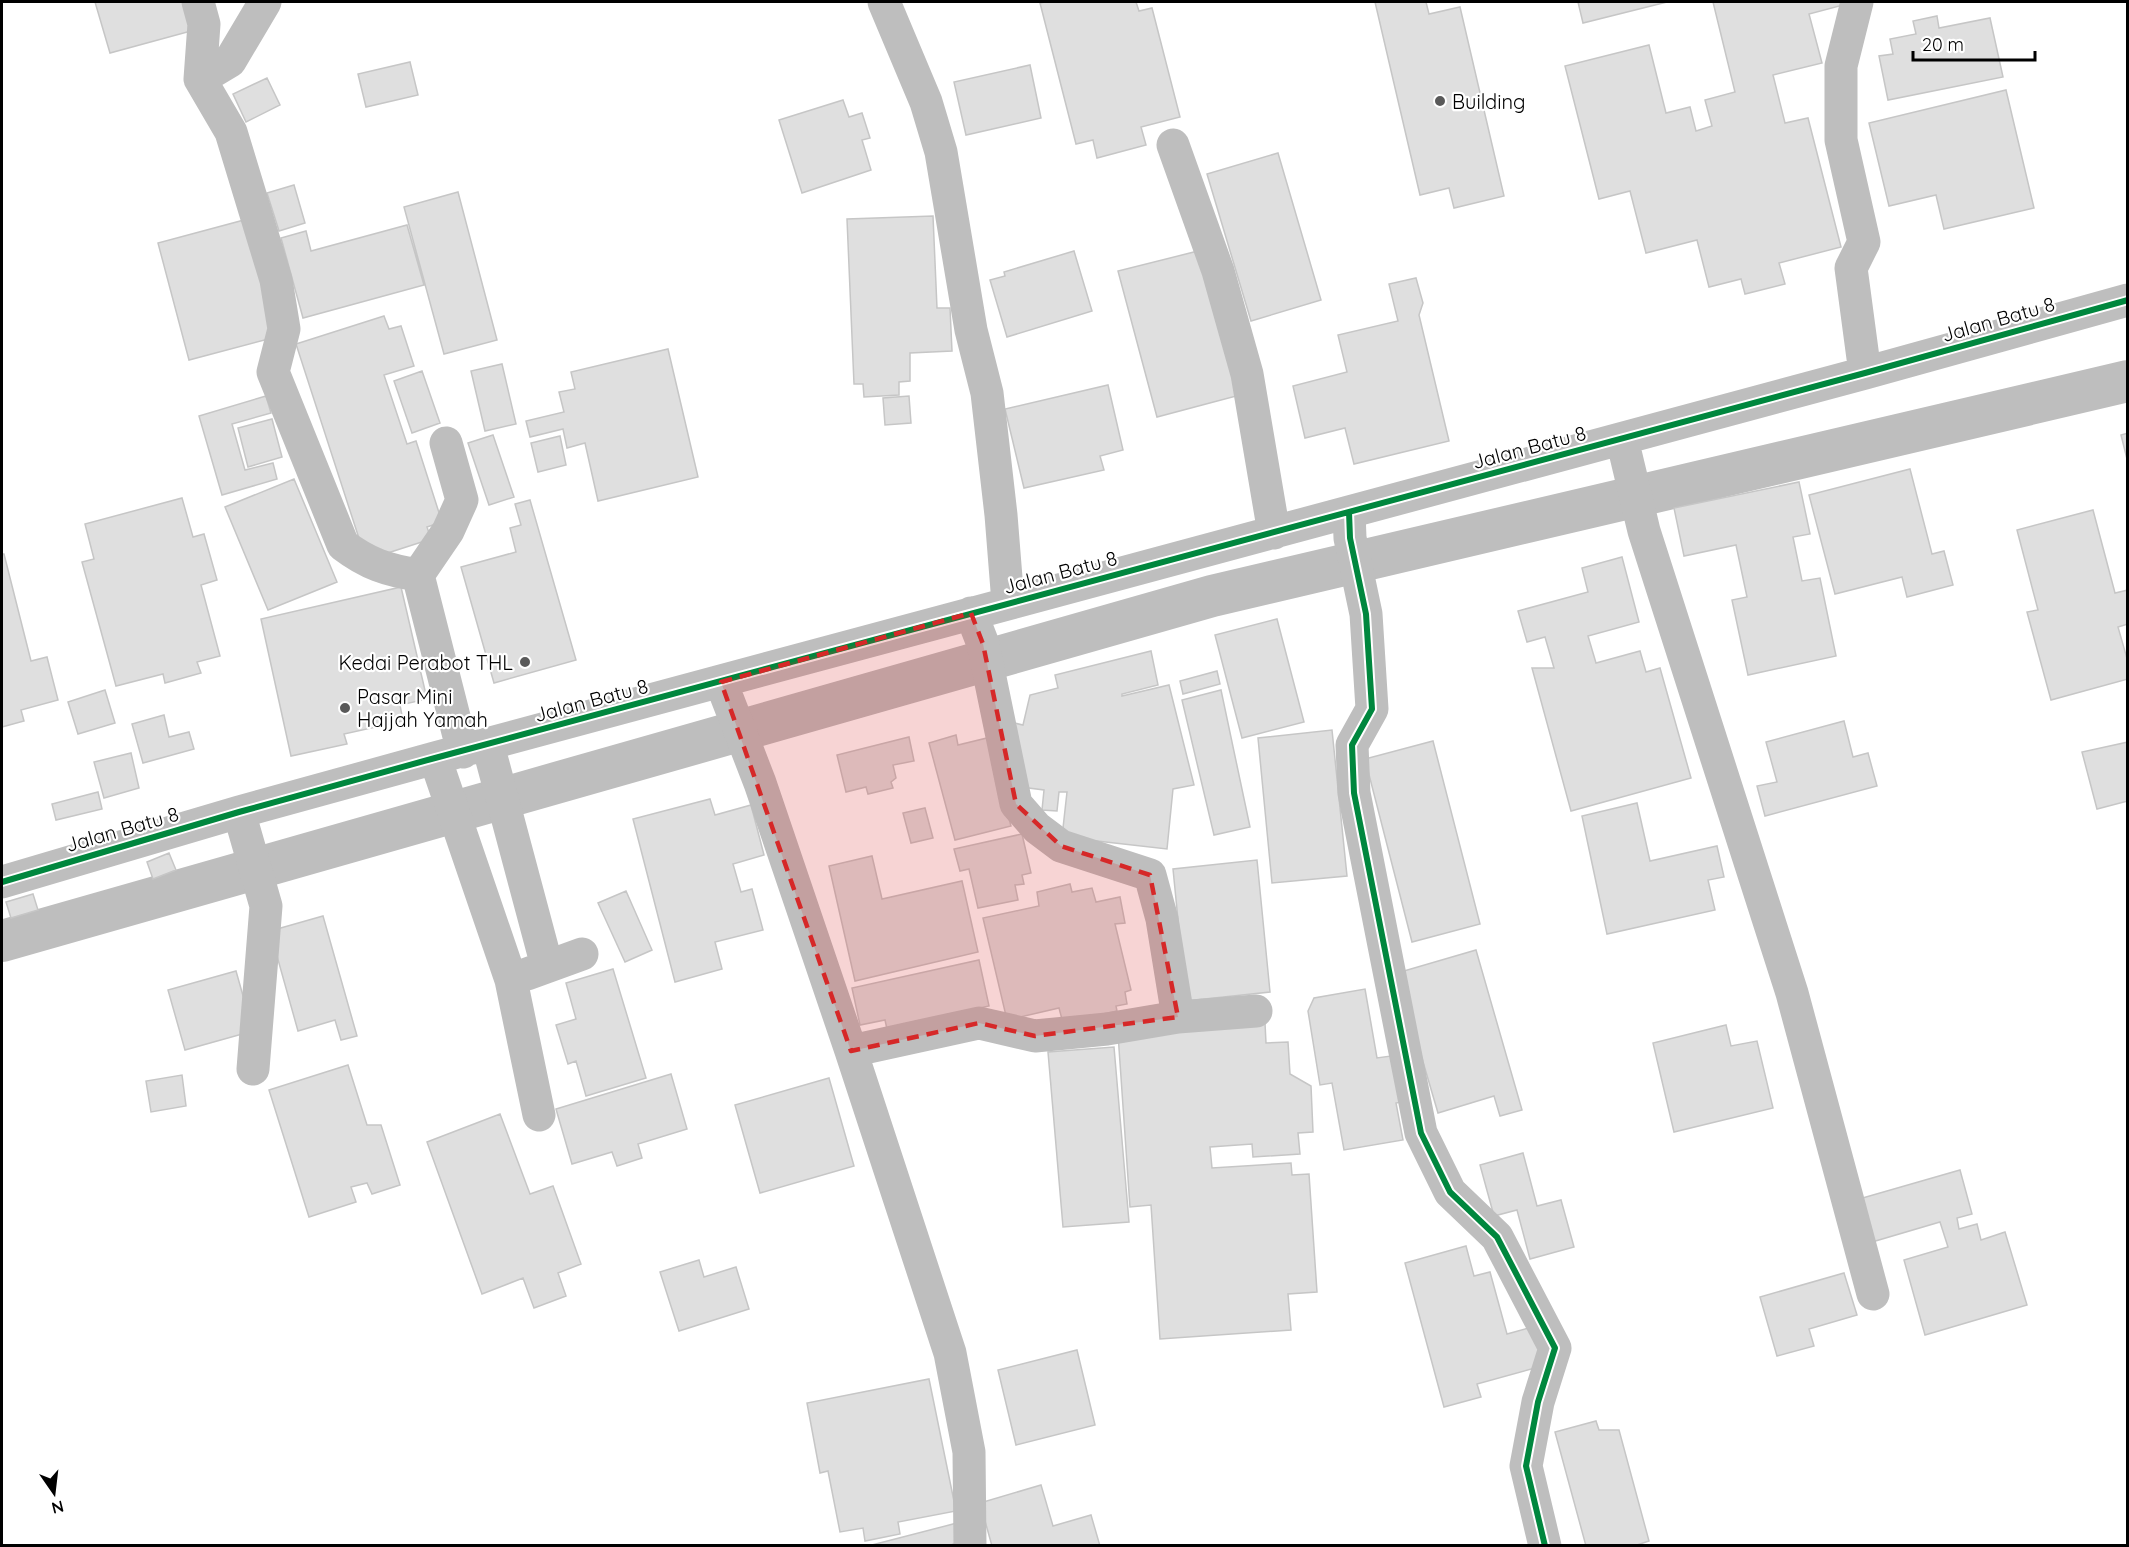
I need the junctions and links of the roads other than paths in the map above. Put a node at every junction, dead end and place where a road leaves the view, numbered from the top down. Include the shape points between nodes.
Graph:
1 (198, 2) edge
2 (265, 2) edge
3 (884, 2) edge
4 (1857, 2) edge
5 (200, 79) junction
6 (1173, 145) dead end
7 (2127, 300) edge
8 (1865, 373) junction
9 (1622, 439) junction
10 (446, 443) dead end
11 (1350, 525) junction
12 (1274, 533) junction
13 (418, 574) junction
14 (1008, 603) junction
15 (971, 613) junction
16 (725, 694) junction
17 (471, 757) junction
18 (239, 812) junction
19 (2, 882) edge
20 (582, 954) dead end
21 (547, 966) junction
22 (511, 980) junction
23 (1256, 1011) dead end
24 (1178, 1017) junction
25 (851, 1051) junction
26 (253, 1069) dead end
27 (539, 1115) dead end
28 (1873, 1294) dead end
29 (970, 1545) edge
30 (1545, 1545) edge

1 - 5 street via 204,24
2 - 5 street via 230,61
3 - 14 street via 926,102 941,152 971,330 987,393
4 - 8 street via 1841,66 1841,140 1864,242 1851,268
5 - 13 street via 231,132 276,280 284,328 273,372 343,545 365,562
6 - 12 street via 1218,271 1246,374
7 - 8 street, Jalan Batu 8
8 - 9 street, Jalan Batu 8
9 - 11 street, Jalan Batu 8
9 - 28 street via 1644,531 1792,993
10 - 13 street via 462,500 448,531
11 - 12 street, Jalan Batu 8
11 - 30 street via 1366,614 1372,709 1352,745 1354,793 1421,1133 1450,1192 1497,1237 1555,1348 1538,1402 1526,1466
12 - 14 street, Jalan Batu 8
13 - 17 street
14 - 15 street, Jalan Batu 8
15 - 16 street, Jalan Batu 8
15 - 24 street via 983,644 1016,804 1037,828 1061,846 1150,875 1162,919
16 - 17 street, Jalan Batu 8
16 - 25 street via 760,783
17 - 18 street, Jalan Batu 8
17 - 21 street via 507,811
17 - 22 street via 446,790
18 - 19 street, Jalan Batu 8
18 - 26 street via 266,906
20 - 21 street
21 - 22 street
22 - 27 street
23 - 24 street
24 - 25 street via 1035,1036 979,1023
25 - 29 street via 950,1353 969,1452

